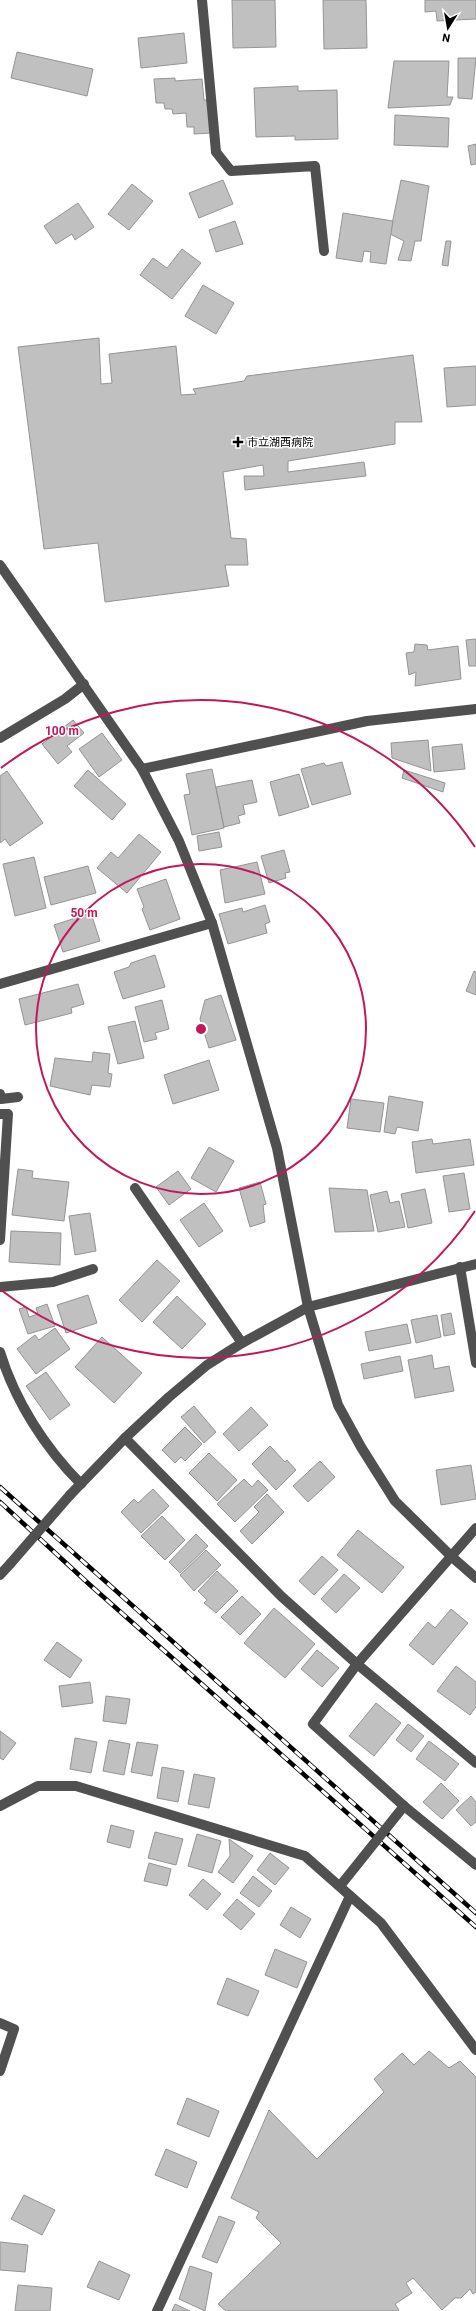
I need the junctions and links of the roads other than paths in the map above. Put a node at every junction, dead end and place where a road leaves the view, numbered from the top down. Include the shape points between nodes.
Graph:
1 (202, 0) edge
2 (324, 251) dead end
3 (0, 565) edge
4 (84, 684) junction
5 (476, 709) edge
6 (0, 738) edge
7 (142, 769) junction
8 (212, 923) junction
9 (0, 984) edge
10 (0, 1094) edge
11 (18, 1097) dead end
12 (0, 1114) edge
13 (135, 1188) dead end
14 (0, 1240) edge
15 (476, 1264) edge
16 (460, 1267) junction
17 (93, 1269) dead end
18 (0, 1287) edge
19 (308, 1307) junction
20 (242, 1342) junction
21 (0, 1352) edge
22 (476, 1363) edge
23 (125, 1438) junction
24 (81, 1484) junction
25 (476, 1528) edge
26 (452, 1557) junction
27 (0, 1575) edge
28 (476, 1578) edge
29 (357, 1664) junction
30 (476, 1763) edge
31 (0, 1806) edge
32 (404, 1806) junction
33 (476, 1865) edge
34 (340, 1886) junction
35 (350, 1896) junction
36 (0, 2023) edge
37 (476, 2050) edge
38 (0, 2071) edge
39 (157, 2311) edge

1 - 2 street via 216,152 231,171 315,166
3 - 4 street
4 - 6 street via 65,699
4 - 7 street
5 - 7 street via 367,721
7 - 8 street via 179,841
8 - 9 street
8 - 19 street via 277,1148
10 - 11 street via 1,1100
12 - 14 street via 8,1114
13 - 20 street
15 - 16 street
16 - 19 street
16 - 22 street
17 - 18 street via 53,1282
19 - 20 street
19 - 26 street via 338,1405 361,1448 395,1501
20 - 23 street via 207,1365 168,1397
21 - 24 street via 7,1375 28,1414 67,1470
23 - 24 street
23 - 29 street via 281,1596
24 - 27 street, bridge
25 - 26 street
26 - 28 street
26 - 29 street
29 - 30 street
29 - 32 street via 313,1724
31 - 34 street via 38,1786 76,1786 305,1856
32 - 33 street
32 - 34 street, bridge
34 - 35 street
35 - 37 street via 381,1923
35 - 39 street
36 - 38 street via 14,2029

